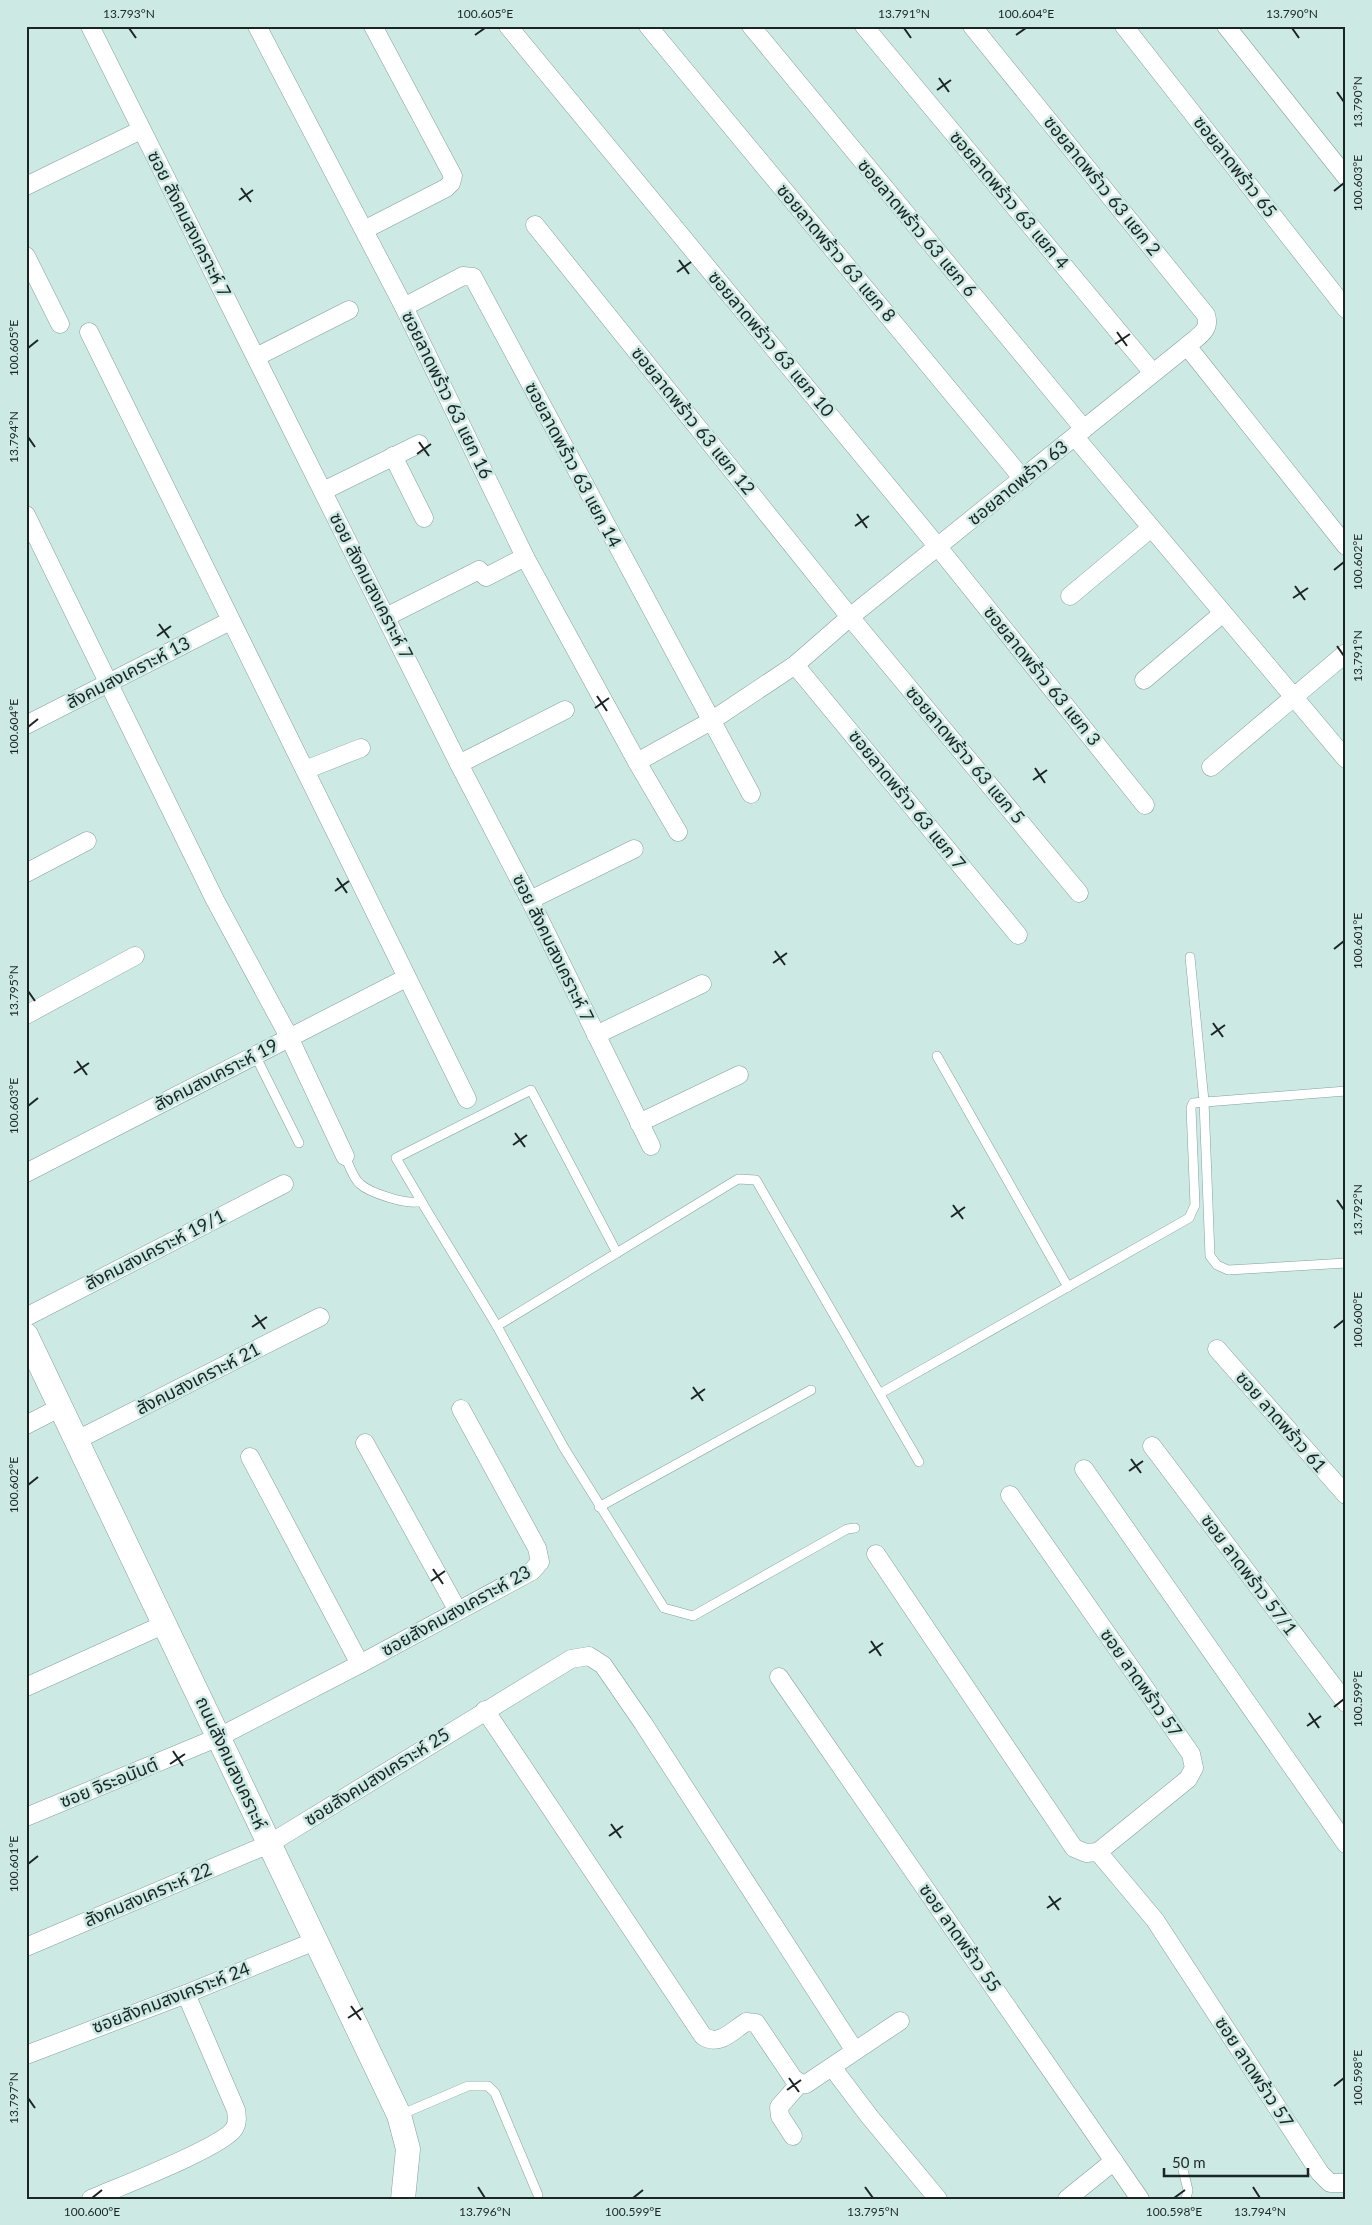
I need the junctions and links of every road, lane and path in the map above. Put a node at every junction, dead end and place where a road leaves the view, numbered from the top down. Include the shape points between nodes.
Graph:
1 (90, 26) edge
2 (257, 26) edge
3 (373, 26) edge
4 (508, 26) edge
5 (648, 26) edge
6 (751, 26) edge
7 (864, 26) edge
8 (972, 26) edge
9 (1124, 26) edge
10 (1226, 26) edge
11 (141, 130) junction
12 (1346, 177) edge
13 (26, 186) edge
14 (535, 225) dead end
15 (364, 230) junction
16 (26, 256) edge
17 (404, 307) junction
18 (1346, 309) edge
19 (349, 310) dead end
20 (60, 324) dead end
21 (89, 332) dead end
22 (1187, 346) junction
23 (256, 357) junction
24 (1153, 373) junction
25 (1080, 433) junction
26 (419, 444) dead end
27 (393, 456) junction
28 (1023, 479) junction
29 (323, 492) junction
30 (26, 515) edge
31 (424, 518) dead end
32 (1151, 528) junction
33 (1346, 546) edge
34 (938, 547) junction
35 (525, 557) junction
36 (1070, 596) dead end
37 (1223, 613) junction
38 (386, 616) junction
39 (850, 617) junction
40 (230, 621) junction
41 (1346, 653) edge
42 (796, 664) junction
43 (1144, 680) dead end
44 (109, 682) junction
45 (1294, 696) junction
46 (565, 710) dead end
47 (711, 720) junction
48 (26, 725) edge
49 (361, 748) dead end
50 (1346, 759) edge
51 (637, 762) junction
52 (459, 764) junction
53 (1211, 767) dead end
54 (304, 770) junction
55 (751, 794) dead end
56 (1145, 805) dead end
57 (678, 832) dead end
58 (88, 841) dead end
59 (634, 849) dead end
60 (26, 873) edge
61 (1079, 893) dead end
62 (530, 900) junction
63 (1018, 935) dead end
64 (135, 956) dead end
65 (1190, 956) dead end
66 (406, 978) junction
67 (702, 984) dead end
68 (26, 1015) edge
69 (596, 1035) junction
70 (289, 1038) junction
71 (255, 1055) junction
72 (937, 1056) dead end
73 (739, 1075) dead end
74 (1346, 1091) edge
75 (467, 1099) dead end
76 (1204, 1101) junction
77 (639, 1123) junction
78 (299, 1143) dead end
79 (651, 1146) dead end
80 (345, 1156) joint
81 (26, 1173) edge
82 (284, 1184) dead end
83 (423, 1204) junction
84 (617, 1253) junction
85 (1346, 1263) edge
86 (1068, 1287) junction
87 (26, 1317) edge
88 (320, 1317) dead end
89 (497, 1326) junction
90 (26, 1335) edge
91 (1217, 1349) dead end
92 (811, 1390) dead end
93 (881, 1393) junction
94 (60, 1406) junction
95 (461, 1409) dead end
96 (26, 1425) edge
97 (76, 1440) junction
98 (365, 1443) dead end
99 (1152, 1446) dead end
100 (250, 1457) dead end
101 (919, 1462) dead end
102 (1084, 1469) dead end
103 (1010, 1495) dead end
104 (1346, 1495) edge
105 (599, 1507) junction
106 (855, 1528) dead end
107 (876, 1554) dead end
108 (458, 1611) junction
109 (166, 1624) junction
110 (360, 1664) junction
111 (779, 1677) dead end
112 (26, 1687) edge
113 (1346, 1703) edge
114 (485, 1710) junction
115 (218, 1737) junction
116 (26, 1817) edge
117 (269, 1844) junction
118 (1346, 1844) edge
119 (1098, 1852) junction
120 (315, 1941) junction
121 (26, 1947) edge
122 (186, 1994) junction
123 (900, 2021) dead end
124 (855, 2051) junction
125 (26, 2055) edge
126 (832, 2067) junction
127 (800, 2084) junction
128 (399, 2115) junction
129 (793, 2136) dead end
130 (1114, 2161) junction
131 (1182, 2166) dead end
132 (1346, 2183) edge
133 (538, 2195) dead end
134 (401, 2198) edge
135 (92, 2199) edge
136 (938, 2199) edge
137 (1067, 2199) edge
138 (1140, 2199) edge
139 (1186, 2199) edge

1 - 11 street, ซอย สังคมสงเคราะห์ 7
2 - 15 street, ซอยลาดพร้าว 63 แยก 16
3 - 15 street via 453,176 452,183 446,188
4 - 34 street, ซอยลาดพร้าว 63 แยก 10
5 - 28 street, ซอยลาดพร้าว 63 แยก 8
6 - 25 street, ซอยลาดพร้าว 63 แยก 6
7 - 24 street, ซอยลาดพร้าว 63 แยก 4
8 - 22 street, ซอยลาดพร้าว 63 แยก 2 via 1206,314 1206,329
9 - 18 street, ซอยลาดพร้าว 65
10 - 12 street
11 - 13 street
11 - 23 street, ซอย สังคมสงเคราะห์ 7
14 - 39 street, ซอยลาดพร้าว 63 แยก 12
15 - 17 street, ซอยลาดพร้าว 63 แยก 16
16 - 20 street
17 - 35 street, ซอยลาดพร้าว 63 แยก 16
17 - 47 street, ซอยลาดพร้าว 63 แยก 14 via 463,276 472,277
19 - 23 street
21 - 40 street
22 - 24 street, ซอยลาดพร้าว 63
22 - 33 street
23 - 29 street, ซอย สังคมสงเคราะห์ 7
24 - 25 street, ซอยลาดพร้าว 63
25 - 28 street, ซอยลาดพร้าว 63
25 - 32 street, ซอยลาดพร้าว 63 แยก 6
26 - 27 street
27 - 29 street
27 - 31 street
28 - 34 street, ซอยลาดพร้าว 63
29 - 38 street, ซอย สังคมสงเคราะห์ 7
30 - 44 street
32 - 36 street
32 - 37 street, ซอยลาดพร้าว 63 แยก 6
34 - 39 street, ซอยลาดพร้าว 63
34 - 56 street, ซอยลาดพร้าว 63 แยก 3
35 - 38 street via 486,577 479,570
35 - 51 street, ซอยลาดพร้าว 63 แยก 16
37 - 43 street
37 - 45 street, ซอยลาดพร้าว 63 แยก 6
38 - 52 street, ซอย สังคมสงเคราะห์ 7
39 - 42 street, ซอยลาดพร้าว 63
39 - 61 street, ซอยลาดพร้าว 63 แยก 5
40 - 44 street, สังคมสงเคราะห์ 13
40 - 54 street
41 - 45 street
42 - 47 street, ซอยลาดพร้าว 63
42 - 63 street, ซอยลาดพร้าว 63 แยก 7
44 - 48 street, สังคมสงเคราะห์ 13
44 - 70 street via 215,900
45 - 50 street, ซอยลาดพร้าว 63 แยก 6
45 - 53 street
46 - 52 street
47 - 51 street, ซอยลาดพร้าว 63
47 - 55 street
49 - 54 street
51 - 57 street, ซอยลาดพร้าว 63 แยก 16
52 - 62 street, ซอย สังคมสงเคราะห์ 7
54 - 66 street
58 - 60 street
59 - 62 street
62 - 69 street, ซอย สังคมสงเคราะห์ 7
64 - 68 street
65 - 76 lane
66 - 70 street, สังคมสงเคราะห์ 19
66 - 75 street
67 - 69 street
69 - 77 street, ซอย สังคมสงเคราะห์ 7
70 - 71 street, สังคมสงเคราะห์ 19
70 - 80 street
71 - 78 lane
71 - 81 street, สังคมสงเคราะห์ 19
72 - 86 lane
73 - 77 street
74 - 76 lane
76 - 85 lane via 1210,1256 1217,1265 1228,1270
76 - 86 lane via 1193,1103 1191,1108 1195,1205 1189,1218
77 - 79 street, ซอย สังคมสงเคราะห์ 7
80 - 83 lane via 362,1186 397,1200
82 - 87 street, สังคมสงเคราะห์ 19/1
83 - 84 lane via 396,1158 531,1090
83 - 89 lane
84 - 89 lane
84 - 93 lane via 738,1178 756,1180
86 - 93 lane
88 - 97 street, สังคมสงเคราะห์ 21
89 - 105 lane
90 - 94 main road, ถนนสังคมสงเคราะห์
91 - 104 street, ซอย ลาดพร้าว 61
92 - 105 lane
93 - 101 lane
94 - 96 street
94 - 97 main road, ถนนสังคมสงเคราะห์
95 - 108 street, ซอยสังคมสงเคราะห์ 23 via 537,1548 540,1562 532,1571
97 - 109 main road, ถนนสังคมสงเคราะห์
98 - 108 street
99 - 113 street, ซอย ลาดพร้าว 57/1
100 - 110 street
102 - 118 street
103 - 119 street, ซอย ลาดพร้าว 57 via 1191,1754 1194,1768 1188,1779
105 - 106 lane via 664,1608 693,1616 847,1529
107 - 119 street via 1074,1848 1086,1853
108 - 110 street, ซอยสังคมสงเคราะห์ 23
109 - 112 street
109 - 115 main road, ถนนสังคมสงเคราะห์
110 - 115 street, ซอยสังคมสงเคราะห์ 23
111 - 130 street, ซอย ลาดพร้าว 55
114 - 117 street, ซอยสังคมสงเคราะห์ 25
114 - 124 street, ซอยสังคมสงเคราะห์ 25 via 571,1659 589,1656 603,1665
114 - 127 street via 703,2036 717,2041 746,2022 756,2023
115 - 116 street, ซอย จิระอนันต์
115 - 117 main road, ถนนสังคมสงเคราะห์
117 - 120 main road, ถนนสังคมสงเคราะห์
117 - 121 street, สังคมสงเคราะห์ 22
119 - 132 street, ซอย ลาดพร้าว 57 via 1155,1920 1320,2172 1330,2183
120 - 122 street, ซอยสังคมสงเคราะห์ 24
120 - 128 main road, ถนนสังคมสงเคราะห์
122 - 125 street, ซอยสังคมสงเคราะห์ 24
122 - 135 street via 236,2110 238,2119 235,2127 218,2143
123 - 124 street
124 - 126 street
126 - 127 street via 812,2081
126 - 136 street
127 - 129 street via 779,2107 780,2116
128 - 133 lane via 468,2086 488,2086 495,2093
128 - 134 main road, ถนนสังคมสงเคราะห์ via 408,2149
130 - 137 street
130 - 138 street, ซอย ลาดพร้าว 55
131 - 139 lane via 1188,2190

